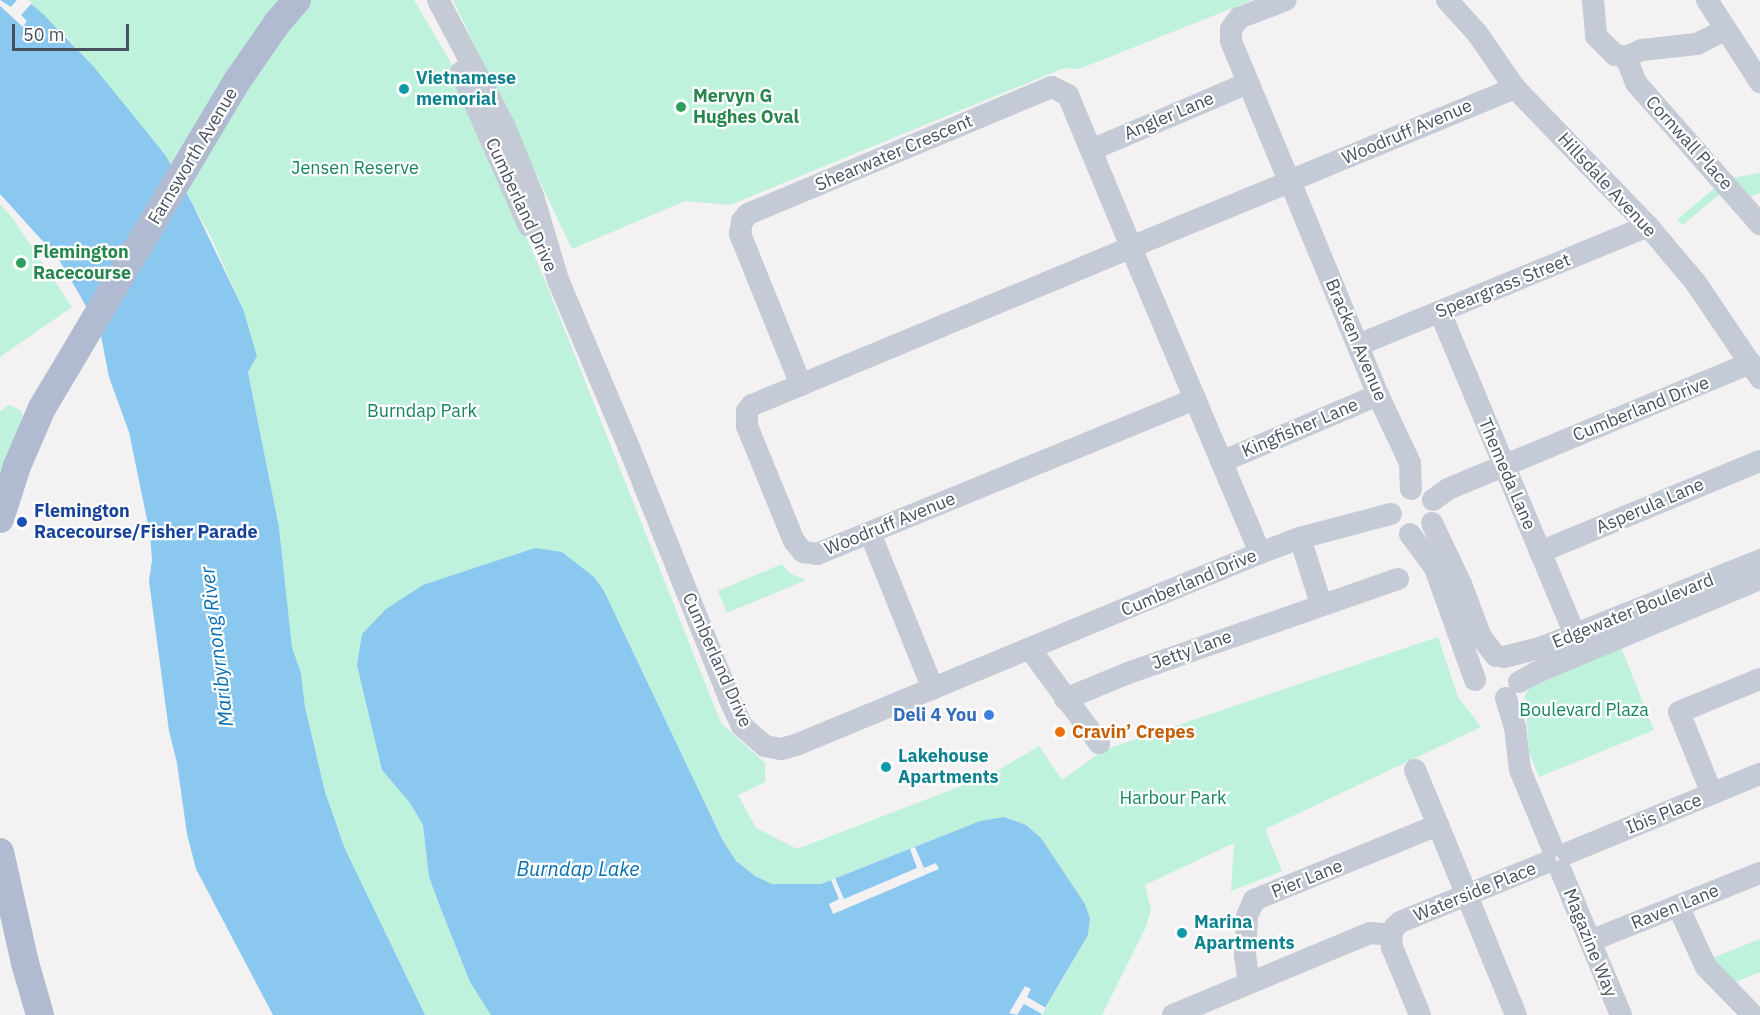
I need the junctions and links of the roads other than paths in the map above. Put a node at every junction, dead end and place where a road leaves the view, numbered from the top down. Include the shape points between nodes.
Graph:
1 (297, 0) edge
2 (421, 0) edge
3 (438, 0) edge
4 (1286, 0) edge
5 (1447, 0) edge
6 (1593, 0) edge
7 (1707, 0) edge
8 (1725, 30) junction
9 (1626, 57) junction
10 (1760, 82) edge
11 (1248, 83) junction
12 (1515, 87) junction
13 (1091, 150) junction
14 (1289, 182) junction
15 (1760, 224) edge
16 (1648, 226) junction
17 (1131, 247) junction
18 (558, 280) junction
19 (1440, 312) junction
20 (1358, 345) junction
21 (1756, 370) edge
22 (801, 385) junction
23 (1378, 395) junction
24 (1195, 399) junction
25 (1760, 461) edge
26 (1221, 462) junction
27 (1504, 465) junction
28 (1411, 489) junction
29 (1433, 500) junction
30 (1391, 514) junction
31 (0, 519) edge
32 (1432, 523) junction
33 (870, 533) junction
34 (1410, 534) junction
35 (1300, 538) junction
36 (1540, 552) junction
37 (1260, 553) junction
38 (1760, 560) edge
39 (1398, 579) dead end
40 (1760, 579) edge
41 (1321, 604) junction
42 (1575, 635) junction
43 (1030, 649) junction
44 (1500, 656) junction
45 (1760, 679) edge
46 (1475, 680) junction
47 (933, 689) junction
48 (1513, 690) junction
49 (1065, 699) junction
50 (1099, 744) dead end
51 (1415, 770) dead end
52 (1760, 774) edge
53 (1712, 794) junction
54 (1438, 825) junction
55 (0, 852) edge
56 (1556, 859) junction
57 (1760, 873) edge
58 (1467, 895) junction
59 (1678, 906) junction
60 (1390, 935) junction
61 (1590, 941) junction
62 (1249, 983) junction
63 (40, 1015) edge
64 (1173, 1015) edge
65 (1420, 1015) edge
66 (1516, 1015) edge
67 (1621, 1015) edge
68 (1753, 1015) edge

1 - 31 main road, Farnsworth Avenue via 237,81 59,379 31,430
2 - 18 street, Cumberland Drive via 460,71 546,263
3 - 18 street, Cumberland Drive via 504,125 533,196
4 - 11 street, Bracken Avenue via 1239,18 1231,29 1231,41
5 - 12 street, Hillsdale Avenue via 1477,33
6 - 9 street via 1596,36 1615,55
7 - 8 street
8 - 9 street via 1697,44 1642,50
8 - 10 street
9 - 15 street, Cornwall Place via 1636,83
11 - 13 street, Angler Lane
11 - 14 street, Bracken Avenue
12 - 14 street, Woodruff Avenue
12 - 16 street, Hillsdale Avenue
13 - 17 street, Shearwater Crescent
13 - 22 street, Shearwater Crescent via 1068,95 1052,87 748,214 740,234
14 - 17 street, Woodruff Avenue
14 - 20 street, Bracken Avenue
16 - 19 street, Speargrass Street
16 - 21 street, Hillsdale Avenue via 1696,283
17 - 22 street, Woodruff Avenue
17 - 24 street, Shearwater Crescent
18 - 47 street, Cumberland Drive via 729,698 752,738 781,749 796,746
19 - 20 street, Speargrass Street
19 - 27 street, Themeda Lane
20 - 23 street, Bracken Avenue
21 - 27 street, Cumberland Drive
22 - 33 street, Woodruff Avenue via 752,405 745,418 794,541 803,552 817,554
23 - 26 street, Kingfisher Lane
23 - 28 street, Bracken Avenue via 1410,463
24 - 26 street, Shearwater Crescent
24 - 33 street, Woodruff Avenue
25 - 36 street, Asperula Lane
26 - 37 street, Shearwater Crescent
27 - 29 street, Cumberland Drive via 1448,489
27 - 36 street, Themeda Lane
28 - 29 street via 1426,493
28 - 30 street via 1395,497
29 - 32 street
30 - 34 street via 1396,526
30 - 35 street, Cumberland Drive
32 - 34 street via 1420,533
32 - 44 street via 1481,637
33 - 47 street
34 - 46 street via 1435,568
35 - 37 street, Cumberland Drive
35 - 41 street
36 - 42 street, Themeda Lane
37 - 43 street, Cumberland Drive
38 - 42 street, Edgewater Boulevard
39 - 41 street, Jetty Lane
40 - 48 street, Edgewater Boulevard via 1535,673
41 - 49 street, Jetty Lane
42 - 44 street, Edgewater Boulevard
43 - 47 street, Cumberland Drive
43 - 49 street
44 - 46 street via 1488,657 1479,665
44 - 48 street via 1517,667
45 - 53 street via 1679,712
46 - 48 street via 1491,700
48 - 56 street, Magazine Way via 1520,770
49 - 50 street
51 - 54 street
52 - 53 street, Ibis Place
53 - 56 street, Ibis Place
54 - 58 street
54 - 62 street, Pier Lane via 1254,900 1247,916 1245,956
55 - 63 main road
56 - 58 street, Waterside Place
56 - 61 street, Magazine Way
57 - 59 street, Raven Lane
58 - 60 street, Waterside Place via 1400,922
58 - 66 street
59 - 61 street, Raven Lane
59 - 68 street via 1706,967
60 - 62 street via 1370,933
60 - 65 street
61 - 67 street, Magazine Way
62 - 64 street

